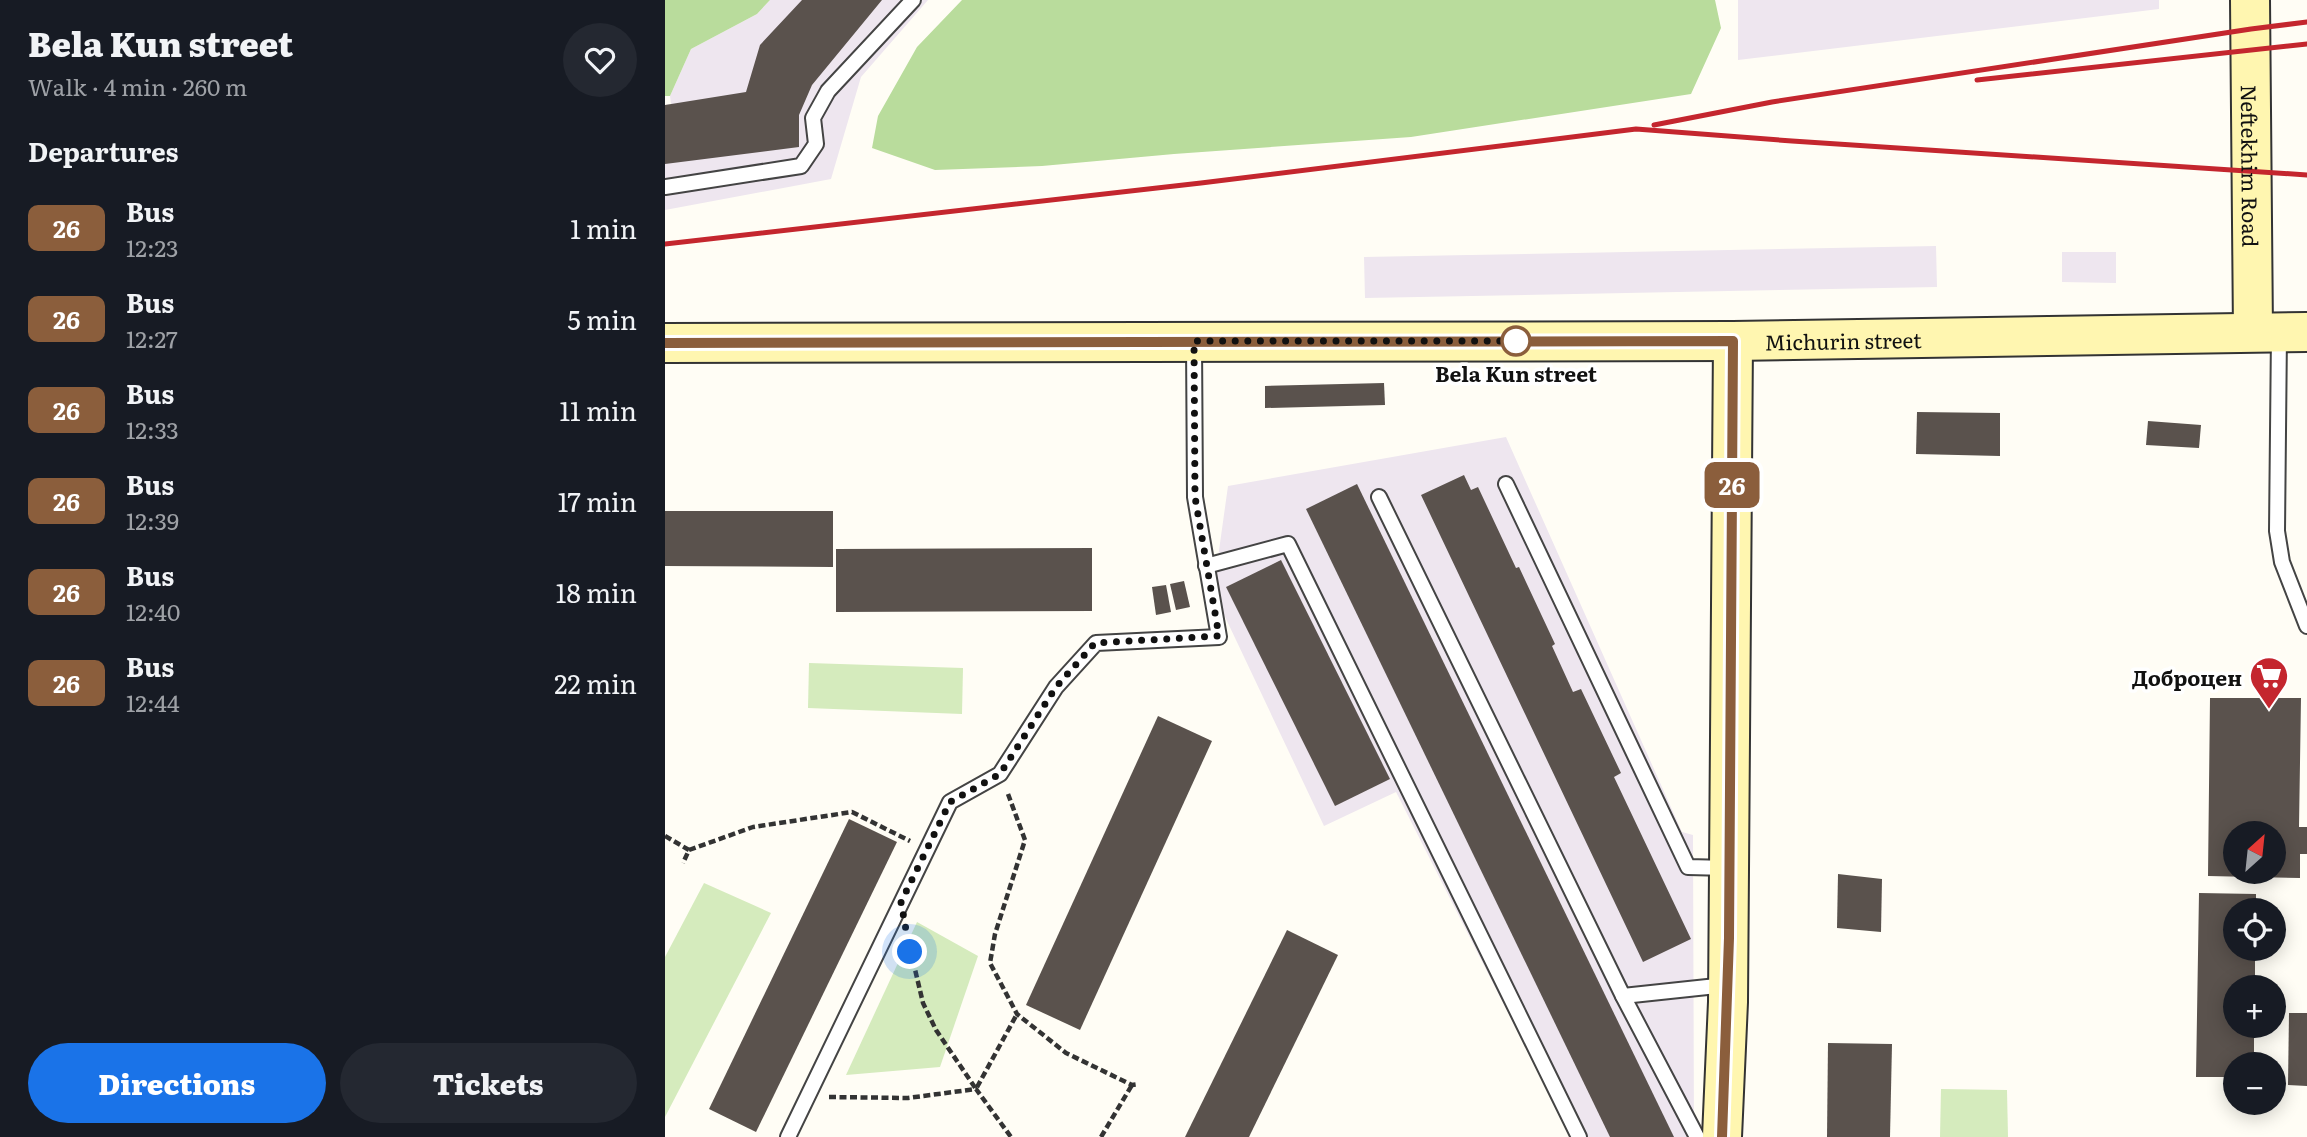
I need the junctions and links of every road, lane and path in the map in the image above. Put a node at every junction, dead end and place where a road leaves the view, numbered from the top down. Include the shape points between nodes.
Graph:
1 (913, 0) edge
2 (2250, 0) edge
3 (665, 187) edge
4 (2280, 332) edge
5 (1194, 341) junction
6 (1733, 341) junction
7 (665, 343) edge
8 (1506, 484) dead end
9 (1379, 497) dead end
10 (1206, 566) junction
11 (2307, 626) edge
12 (1000, 774) junction
13 (665, 836) edge
14 (927, 849) junction
15 (689, 850) junction
16 (683, 863) dead end
17 (1730, 868) junction
18 (901, 902) junction
19 (1728, 985) junction
20 (1623, 996) junction
21 (1017, 1014) junction
22 (1139, 1084) dead end
23 (1132, 1085) junction
24 (976, 1089) junction
25 (807, 1095) junction
26 (788, 1137) edge
27 (1011, 1137) edge
28 (1101, 1137) edge
29 (1580, 1137) edge
30 (1697, 1137) edge
31 (1722, 1137) edge

1 - 3 lane via 828,91 813,118 816,144 801,166
2 - 4 main road, Neftekhim Road
4 - 6 main road, Michurin street
4 - 11 lane via 2277,531 2282,562
5 - 6 main road, Michurin street
5 - 7 main road, Michurin street
5 - 10 lane via 1195,497
6 - 17 main road
8 - 17 lane via 1688,867
9 - 20 lane
10 - 12 lane via 1219,636 1095,643 1056,687
10 - 29 lane via 1288,544
12 - 14 lane via 950,802
12 - 21 path via 1025,840 990,963
13 - 15 path
14 - 15 path via 852,812 753,827
14 - 18 lane
15 - 16 path
17 - 19 main road
18 - 24 path via 923,1003
18 - 25 lane
19 - 20 lane
19 - 31 main road
20 - 30 lane
21 - 23 path via 1066,1053
21 - 24 path
22 - 23 path
23 - 28 path
24 - 25 path via 908,1098
24 - 27 path
25 - 26 lane

